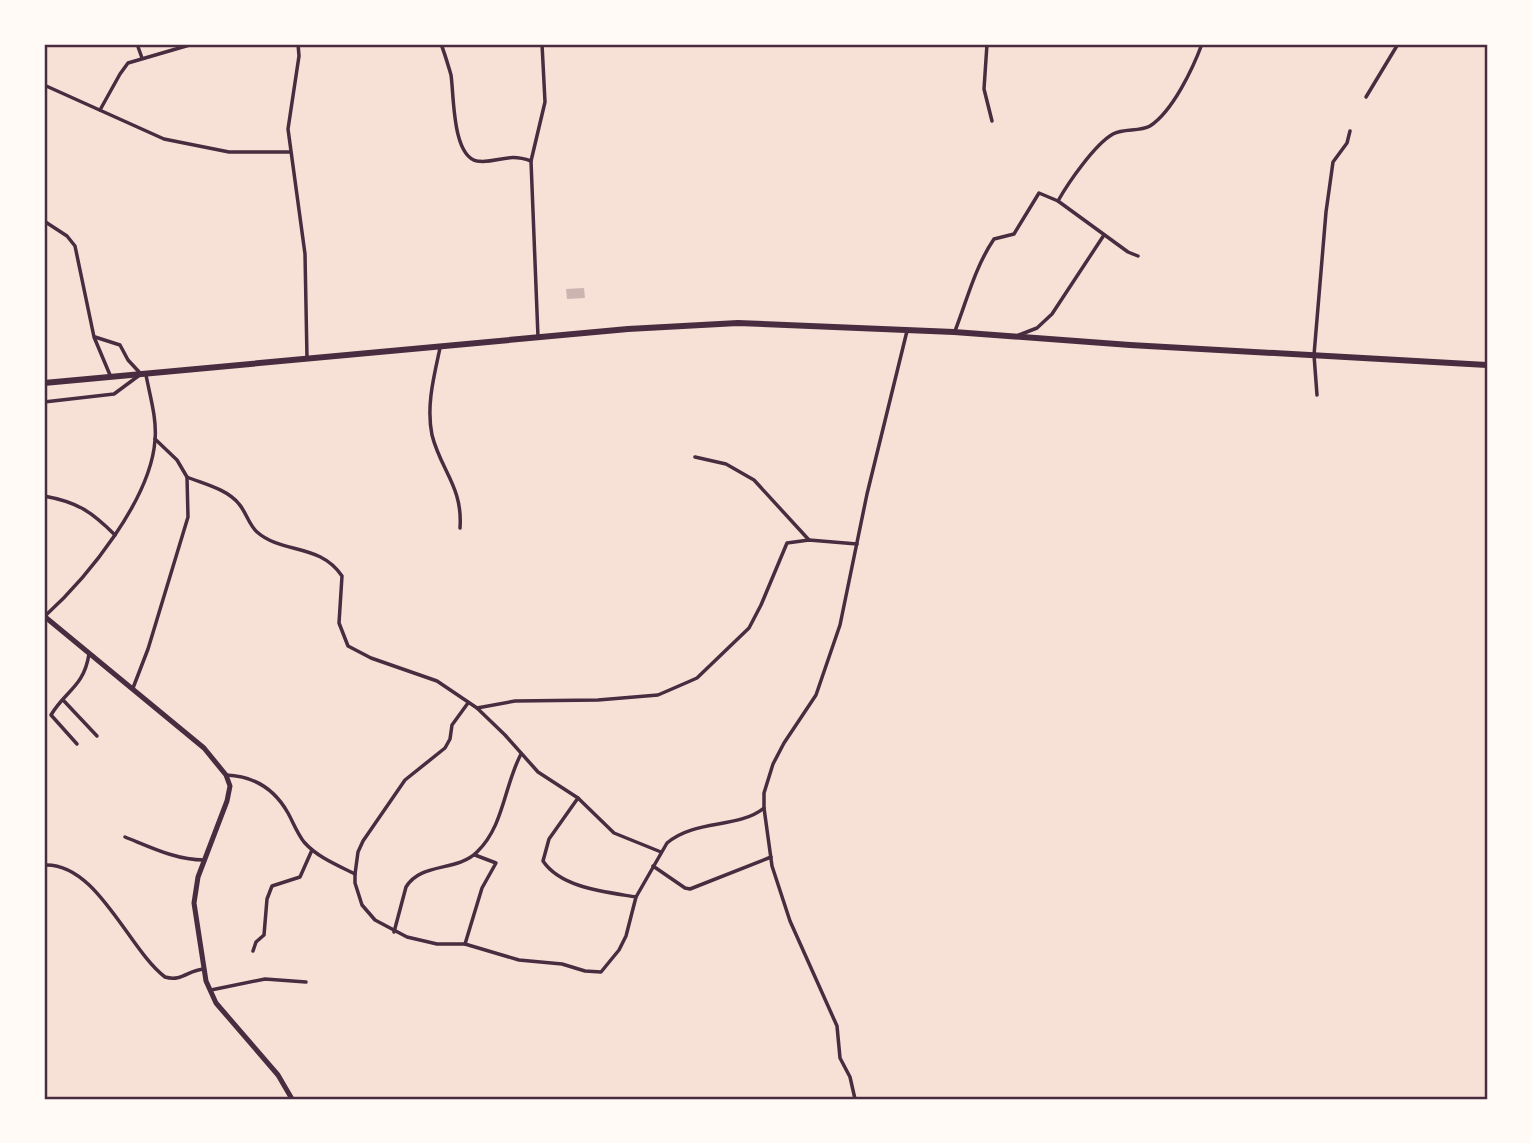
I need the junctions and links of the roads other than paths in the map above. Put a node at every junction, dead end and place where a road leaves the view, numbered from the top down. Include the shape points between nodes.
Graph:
1 (137, 44) edge
2 (193, 44) edge
3 (298, 44) edge
4 (441, 44) edge
5 (542, 44) edge
6 (987, 44) edge
7 (1202, 44) edge
8 (1398, 44) edge
9 (142, 58) junction
10 (44, 85) edge
11 (1366, 97) dead end
12 (100, 110) junction
13 (992, 121) dead end
14 (1350, 131) dead end
15 (290, 152) junction
16 (531, 161) junction
17 (1058, 201) junction
18 (44, 221) edge
19 (1104, 234) junction
20 (1138, 256) dead end
21 (906, 331) junction
22 (954, 332) junction
23 (94, 337) junction
24 (1010, 338) junction
25 (538, 339) junction
26 (440, 346) junction
27 (1314, 355) junction
28 (307, 358) junction
29 (1487, 365) edge
30 (143, 373) junction
31 (111, 377) junction
32 (44, 383) edge
33 (1317, 395) dead end
34 (44, 402) edge
35 (155, 439) junction
36 (695, 457) dead end
37 (187, 477) junction
38 (44, 496) edge
39 (460, 528) dead end
40 (115, 535) junction
41 (809, 540) junction
42 (857, 544) junction
43 (44, 616) edge
44 (89, 654) junction
45 (133, 688) junction
46 (64, 701) junction
47 (468, 703) junction
48 (477, 708) junction
49 (97, 736) dead end
50 (77, 744) dead end
51 (521, 754) junction
52 (226, 775) junction
53 (578, 798) junction
54 (764, 808) junction
55 (125, 837) dead end
56 (312, 850) junction
57 (661, 852) junction
58 (475, 855) junction
59 (771, 858) junction
60 (204, 860) junction
61 (44, 865) edge
62 (653, 866) junction
63 (355, 874) junction
64 (636, 897) junction
65 (394, 932) junction
66 (465, 944) junction
67 (253, 951) dead end
68 (204, 968) junction
69 (306, 982) dead end
70 (209, 990) junction
71 (292, 1099) edge
72 (855, 1099) edge

1 - 9 street
2 - 9 street
3 - 15 street via 288,129
4 - 16 street via 453,87 456,131 471,157 480,161 516,156
5 - 16 street via 545,102
6 - 13 street via 984,89
7 - 17 street via 1186,80 1158,117 1147,127 1111,135 1077,171
8 - 11 street
9 - 12 street via 124,67
10 - 12 street
12 - 15 street via 152,135 205,149
14 - 27 street via 1331,171
15 - 28 street via 306,254
16 - 25 street
17 - 19 street
17 - 22 street via 1037,194 1014,234 994,239 972,281
18 - 23 street via 75,246
19 - 20 street
19 - 24 street via 1047,320
21 - 22 highway
21 - 25 highway via 738,323
21 - 42 street
22 - 24 highway
23 - 30 street via 120,345
23 - 31 street
24 - 27 highway
25 - 26 highway
26 - 28 highway
26 - 39 street via 430,417 437,449 456,488
27 - 29 highway
27 - 33 street
28 - 30 highway
30 - 31 highway
30 - 34 street via 114,394
30 - 35 street
31 - 32 highway
35 - 37 street
35 - 40 street via 145,483
36 - 41 street via 726,464 754,480
37 - 45 street via 186,525
37 - 47 street via 232,497 257,532 320,556 336,568 342,576 339,623 348,646 427,677
38 - 40 street via 84,509
40 - 43 street
41 - 42 street
41 - 48 street via 787,543 749,628 697,678 658,695 515,701
42 - 54 street via 828,663 812,703 773,764
43 - 44 main road
44 - 45 main road
44 - 46 street via 87,668
45 - 52 main road via 204,748
46 - 49 street
46 - 50 street via 51,718
47 - 48 street
47 - 63 street via 452,725 444,748 405,780 375,822 358,852
48 - 51 street
51 - 53 street via 538,772
51 - 58 street via 500,814
52 - 56 street via 245,776 274,793
52 - 60 main road via 229,790
53 - 57 street via 620,836
53 - 64 street via 549,839 543,861 564,878
54 - 57 street via 746,818 709,824 675,837
54 - 59 street
55 - 60 street via 191,860
56 - 63 street
56 - 67 street via 300,877 272,886 264,935
57 - 62 street
58 - 65 street via 410,880
58 - 66 street via 496,863 482,888
59 - 62 street via 690,889
59 - 72 street via 790,920 837,1026 840,1058
60 - 68 main road via 194,903
61 - 68 street via 63,868 86,882 165,977 178,979
62 - 64 street
63 - 65 street via 362,905
64 - 66 street via 626,936 601,972 519,960
65 - 66 street via 436,944
68 - 70 main road
69 - 70 street via 265,979
70 - 71 main road via 278,1074

